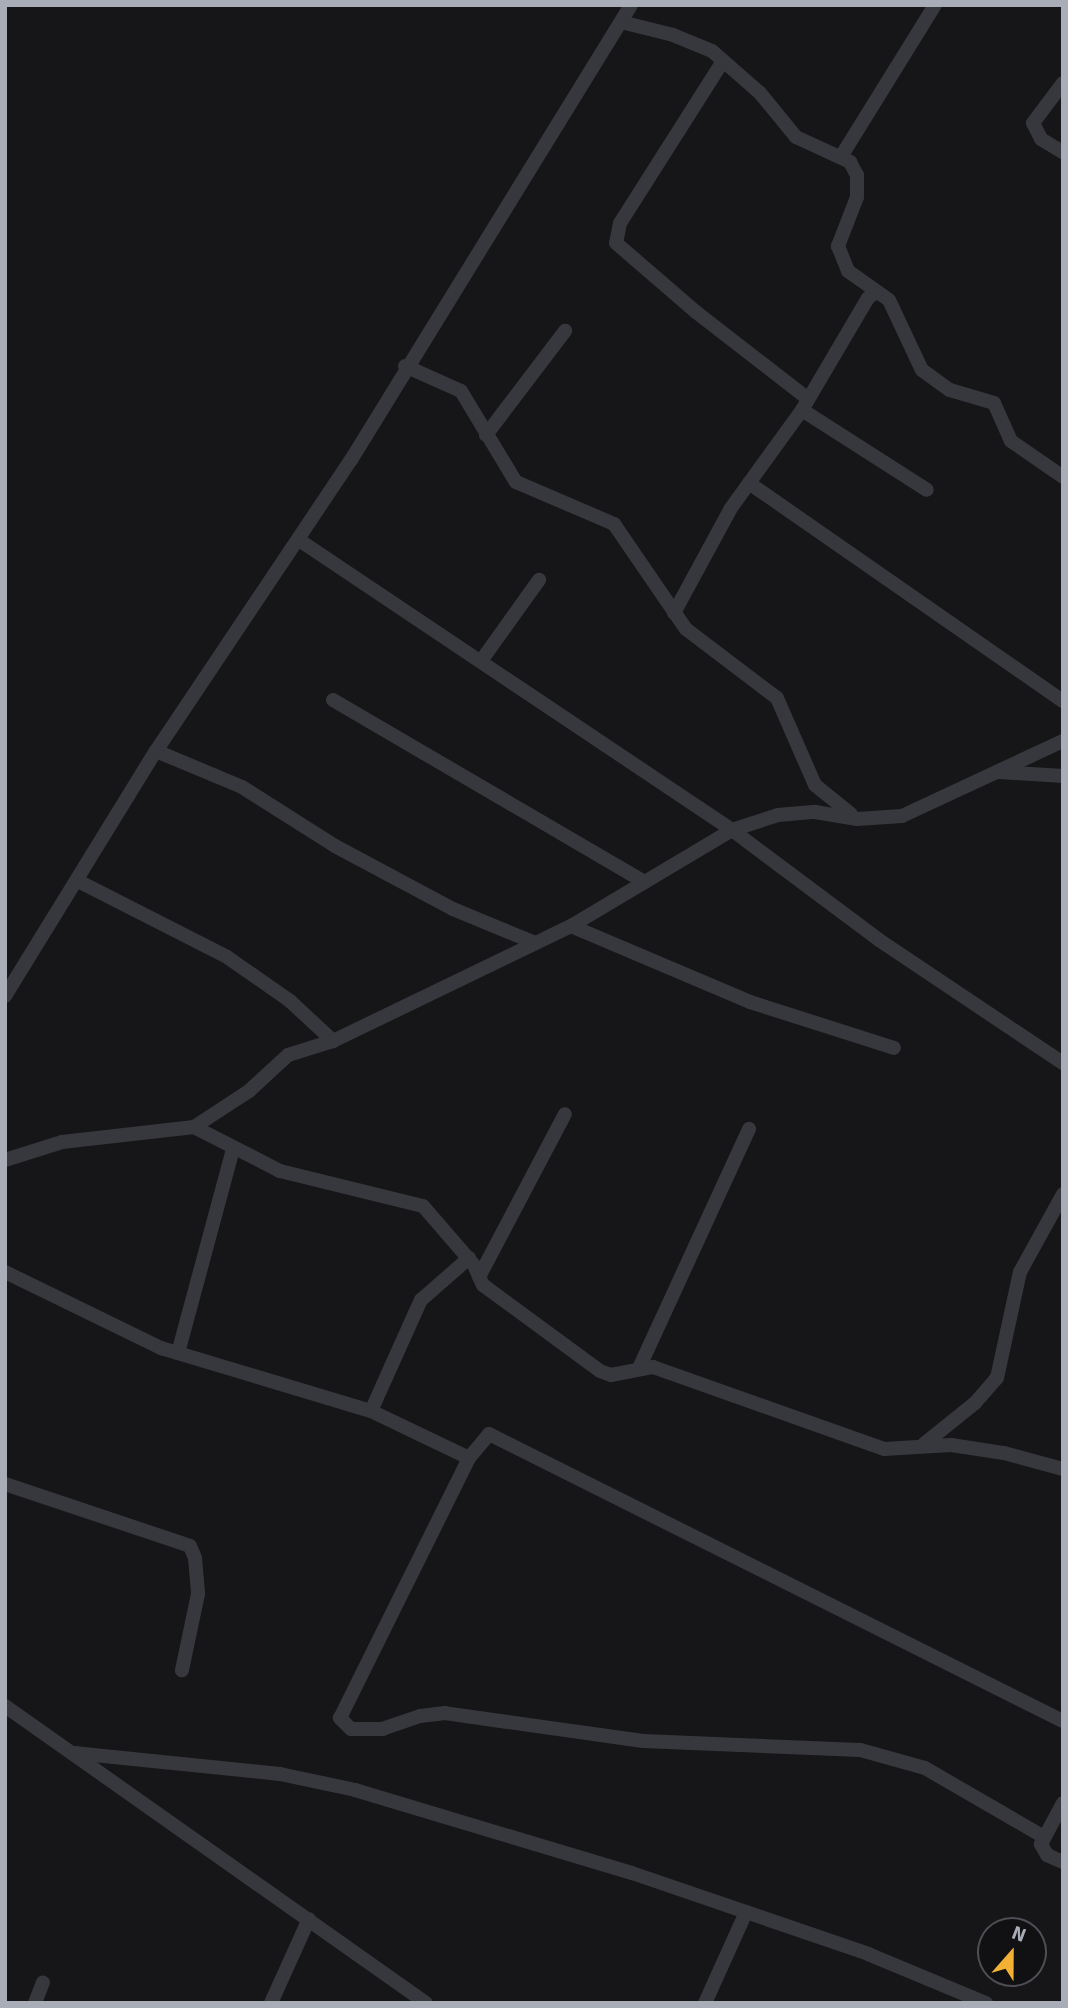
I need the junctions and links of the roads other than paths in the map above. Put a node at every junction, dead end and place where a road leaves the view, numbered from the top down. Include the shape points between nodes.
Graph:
1 (631, 5) edge
2 (935, 5) edge
3 (621, 22) junction
4 (723, 61) junction
5 (1063, 83) edge
6 (1063, 152) edge
7 (842, 155) junction
8 (876, 292) junction
9 (565, 331) dead end
10 (405, 366) junction
11 (805, 405) junction
12 (486, 435) junction
13 (1063, 477) edge
14 (749, 483) junction
15 (928, 490) dead end
16 (299, 540) junction
17 (539, 580) dead end
18 (674, 613) junction
19 (481, 661) junction
20 (333, 700) dead end
21 (1063, 701) edge
22 (1063, 741) edge
23 (156, 751) junction
24 (997, 772) junction
25 (1063, 776) edge
26 (857, 818) junction
27 (732, 830) junction
28 (78, 881) junction
29 (645, 882) junction
30 (571, 926) junction
31 (535, 943) junction
32 (5, 996) edge
33 (333, 1041) junction
34 (894, 1048) dead end
35 (1063, 1063) edge
36 (565, 1114) dead end
37 (194, 1127) junction
38 (749, 1129) dead end
39 (233, 1149) junction
40 (5, 1160) edge
41 (1063, 1194) edge
42 (469, 1258) junction
43 (5, 1272) edge
44 (479, 1277) junction
45 (178, 1353) junction
46 (640, 1366) junction
47 (371, 1411) junction
48 (924, 1444) junction
49 (469, 1458) junction
50 (1063, 1469) edge
51 (5, 1484) edge
52 (182, 1670) dead end
53 (5, 1706) edge
54 (1063, 1721) edge
55 (75, 1754) junction
56 (1063, 1803) edge
57 (1044, 1837) junction
58 (1063, 1862) edge
59 (746, 1912) junction
60 (309, 1919) junction
61 (43, 1982) dead end
62 (35, 2003) edge
63 (271, 2003) edge
64 (426, 2003) edge
65 (705, 2003) edge
66 (986, 2003) edge

1 - 3 street
2 - 7 street
3 - 4 street via 673,35 712,51
3 - 10 street
4 - 7 street via 760,93 796,137 808,146
4 - 11 street via 620,223 616,243
5 - 6 street via 1033,124 1041,139
7 - 8 street via 857,176 857,197 842,231 841,260
8 - 11 street via 868,298
8 - 13 street via 889,300 922,370 950,390 994,402 1011,441
9 - 12 street
10 - 12 street via 461,391
10 - 16 street
11 - 14 street
11 - 15 street
12 - 18 street via 516,482 614,524
14 - 18 street
14 - 21 street
16 - 19 street
16 - 23 street
17 - 19 street
18 - 26 street via 711,652 777,698 815,785
19 - 27 street
20 - 29 street
22 - 24 street
23 - 28 street
23 - 31 street via 242,786 335,846 453,909
24 - 25 street
24 - 26 street via 902,816
26 - 27 street via 790,814
27 - 29 street
27 - 35 street via 879,940
28 - 32 street
28 - 33 street via 227,957 290,1001
29 - 30 street
30 - 31 street
30 - 34 street via 750,1002
31 - 33 street
33 - 37 street via 288,1055 249,1091
36 - 44 street
37 - 39 street
37 - 40 street via 62,1142
38 - 46 street
39 - 42 street via 280,1171 423,1206
39 - 45 street
41 - 48 street via 1020,1272 997,1378 975,1403
42 - 44 street
42 - 47 street via 421,1300
43 - 45 street
44 - 46 street via 483,1285 600,1371 611,1375
45 - 47 street
46 - 48 street via 884,1449
47 - 49 street
48 - 50 street via 1004,1453
49 - 54 street via 484,1435 493,1434 750,1568
49 - 57 street via 343,1708 340,1718 345,1727 383,1729 445,1713 643,1741 860,1751 925,1768
51 - 52 street via 190,1546 198,1594
53 - 55 street
55 - 59 street via 323,1782 606,1865
55 - 60 street
56 - 57 street
57 - 58 street via 1042,1850
59 - 65 street
59 - 66 street via 868,1954
60 - 63 street
60 - 64 street
61 - 62 street

